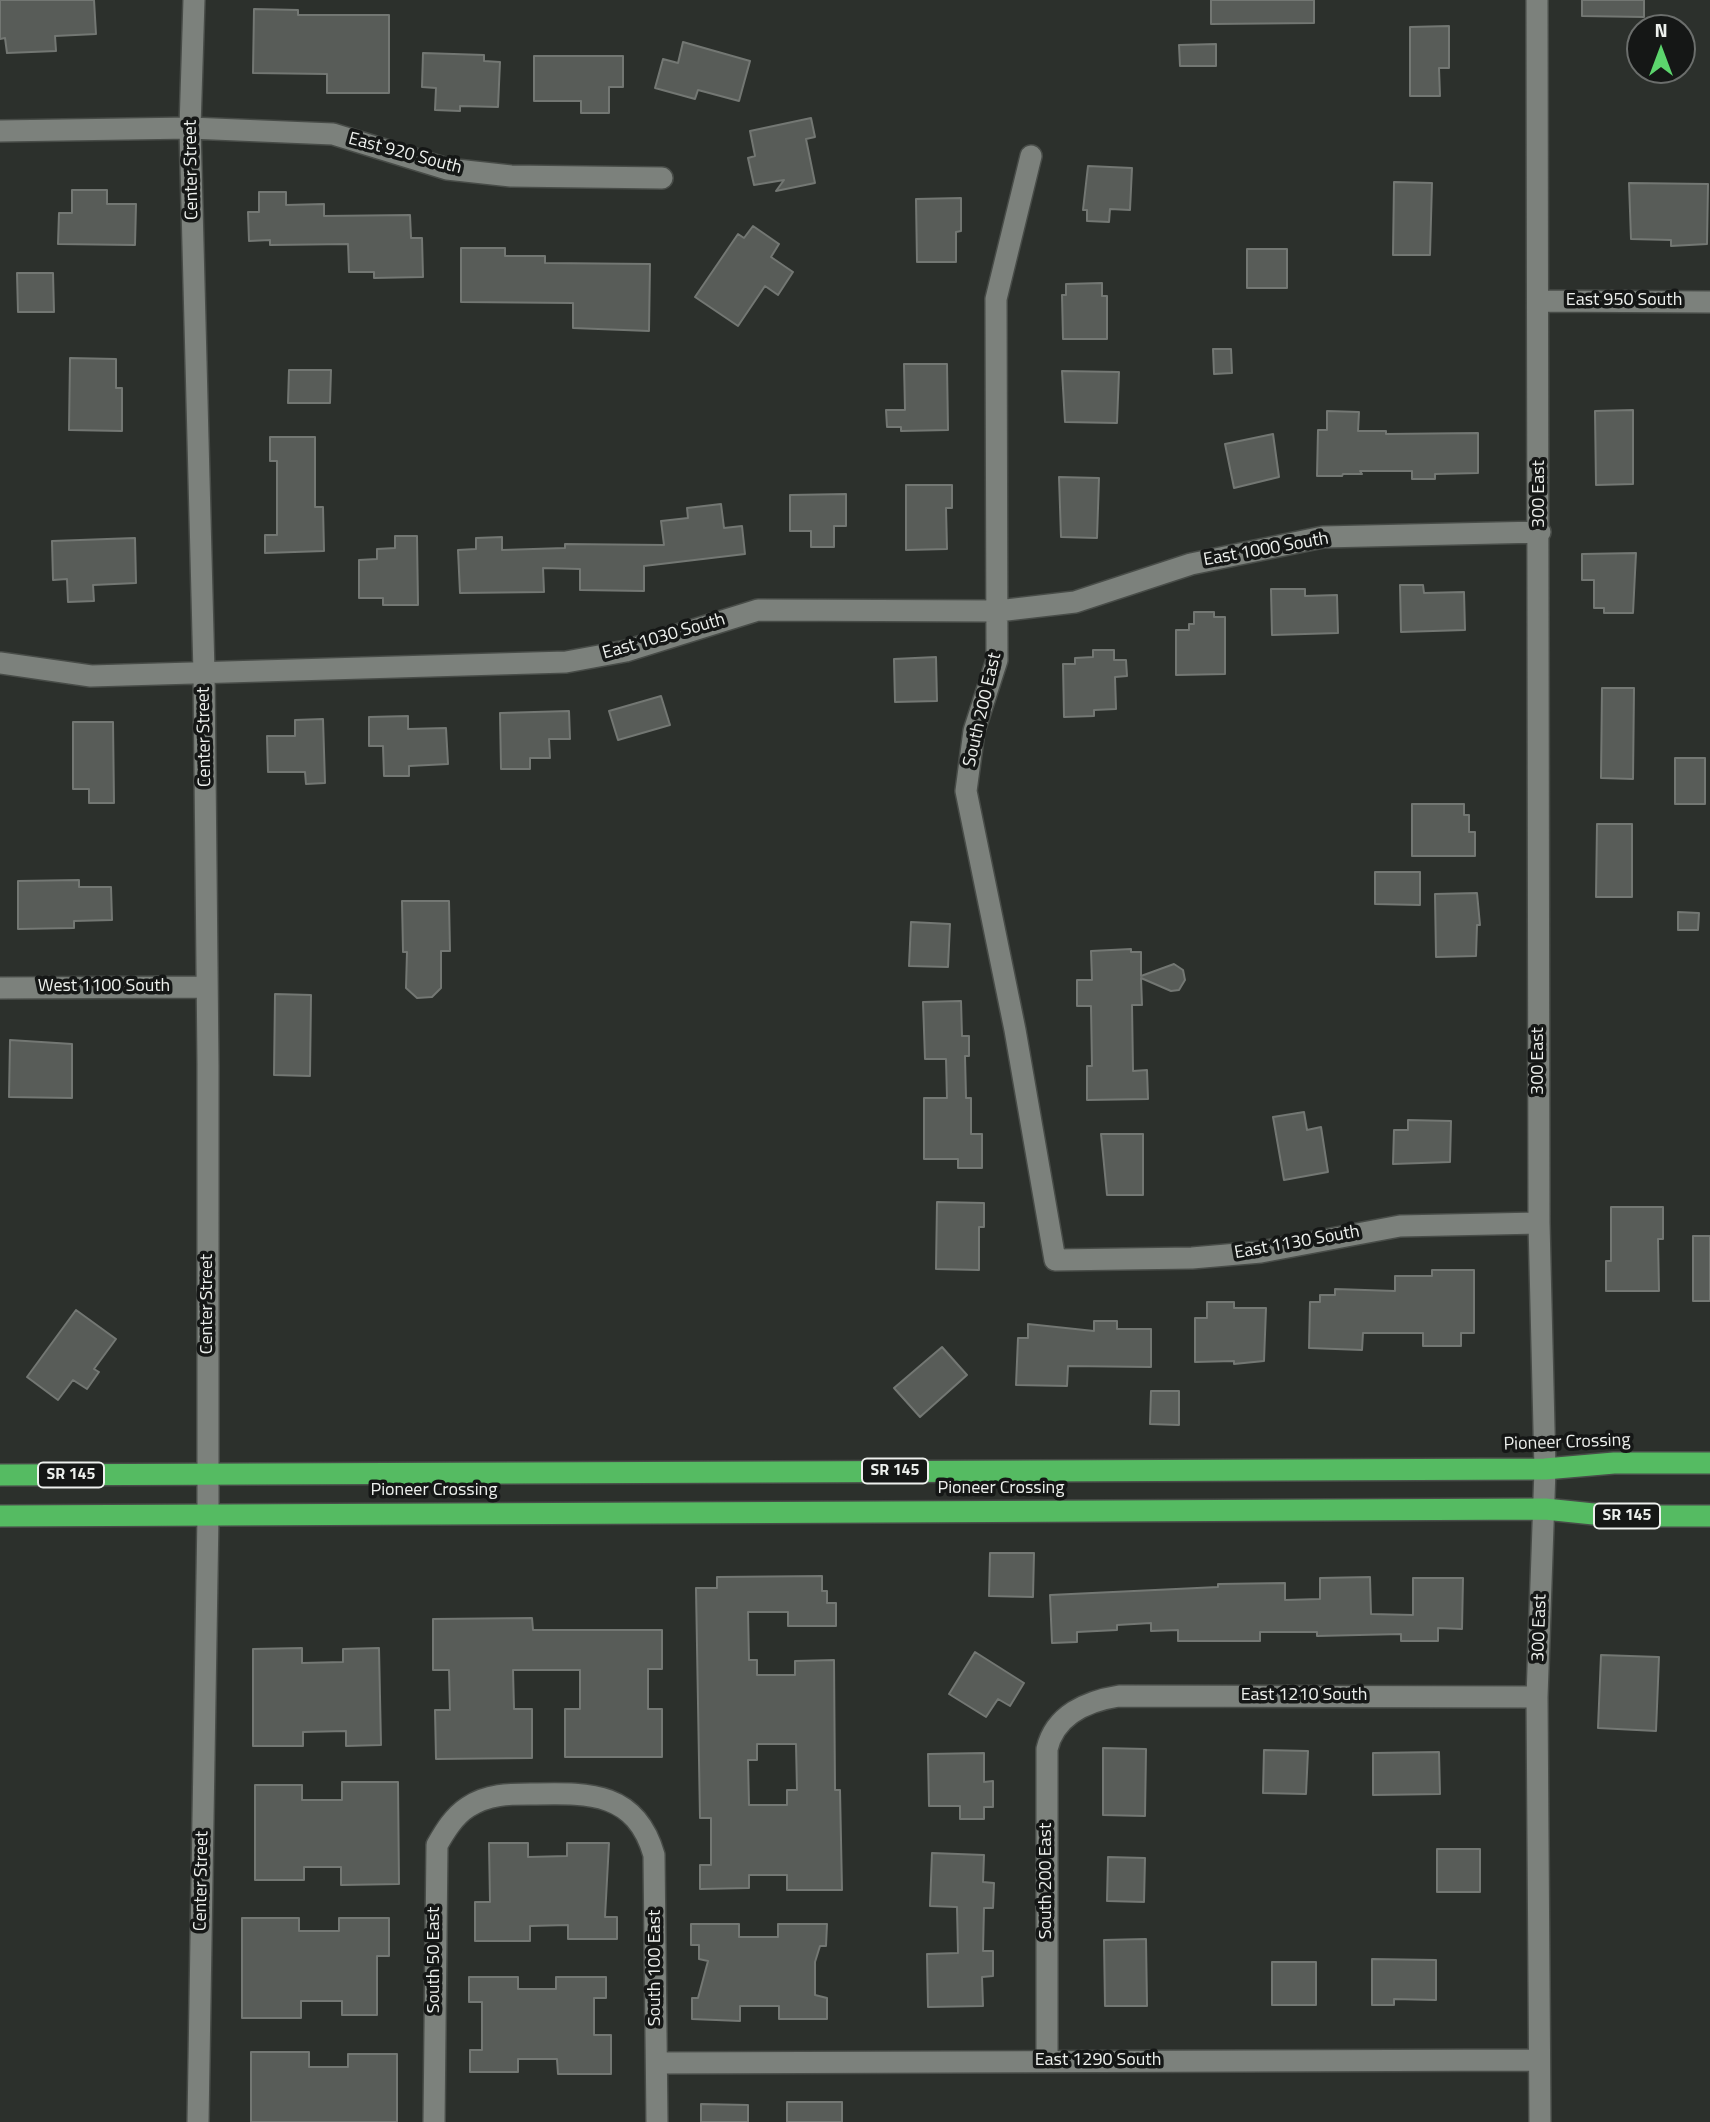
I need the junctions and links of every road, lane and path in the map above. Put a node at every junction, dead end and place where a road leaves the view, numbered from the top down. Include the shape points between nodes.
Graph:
1 (194, 0) edge
2 (1537, 0) edge
3 (190, 128) junction
4 (0, 131) edge
5 (1031, 156) dead end
6 (662, 178) dead end
7 (1539, 301) junction
8 (1710, 302) edge
9 (1540, 532) junction
10 (998, 611) junction
11 (0, 663) edge
12 (204, 673) junction
13 (207, 987) junction
14 (0, 988) edge
15 (1539, 1223) junction
16 (1055, 1260) joint
17 (1710, 1463) edge
18 (1545, 1469) junction
19 (0, 1475) edge
20 (208, 1475) junction
21 (1545, 1509) junction
22 (208, 1515) junction
23 (0, 1516) edge
24 (1710, 1516) edge
25 (1537, 1697) junction
26 (1074, 1711) joint
27 (636, 1819) joint
28 (1539, 2060) junction
29 (1047, 2061) junction
30 (657, 2063) junction
31 (198, 2122) edge
32 (434, 2122) edge
33 (657, 2122) edge
34 (1540, 2122) edge

1 - 3 street, Center Street
2 - 7 street, 300 East
3 - 4 street, East 920 South
3 - 6 street, East 920 South via 332,134 447,169 511,177
3 - 12 street, Center Street
5 - 10 street, South 200 East via 996,299
7 - 8 street, East 950 South
7 - 9 street, 300 East
9 - 10 street, East 1000 South via 1323,537 1191,564 1075,602
9 - 15 street, 300 East
10 - 12 street, East 1030 South via 758,610 626,651 566,662
10 - 16 street, South 200 East via 997,660 974,730 966,791 1016,1030
11 - 12 street, East 1030 South via 91,676
12 - 13 street, Center Street
13 - 14 street, West 1100 South
13 - 20 street, Center Street
15 - 16 street, East 1130 South via 1400,1226 1261,1252 1192,1258
15 - 18 street, 300 East
17 - 18 highway, Pioneer Crossing / SR 145
18 - 20 highway, Pioneer Crossing / SR 145
18 - 21 street, 300 East
19 - 20 highway, SR 145
20 - 22 street, Center Street
21 - 22 highway, Pioneer Crossing / SR 145
21 - 24 highway, Pioneer Crossing / SR 145 via 1612,1516
21 - 25 street, 300 East
22 - 23 highway, SR 145
22 - 31 street, Center Street
25 - 26 street, East 1210 South via 1119,1696 1095,1700
25 - 28 street, 300 East
26 - 29 street, South 200 East via 1056,1727 1047,1749
27 - 30 street, South 100 East via 650,1841 656,1871
27 - 32 street, South 50 East via 588,1793 501,1794 466,1808 443,1835 435,1856
28 - 29 street, East 1290 South
28 - 34 street, 300 East
29 - 30 street, East 1290 South
30 - 33 street, South 100 East

